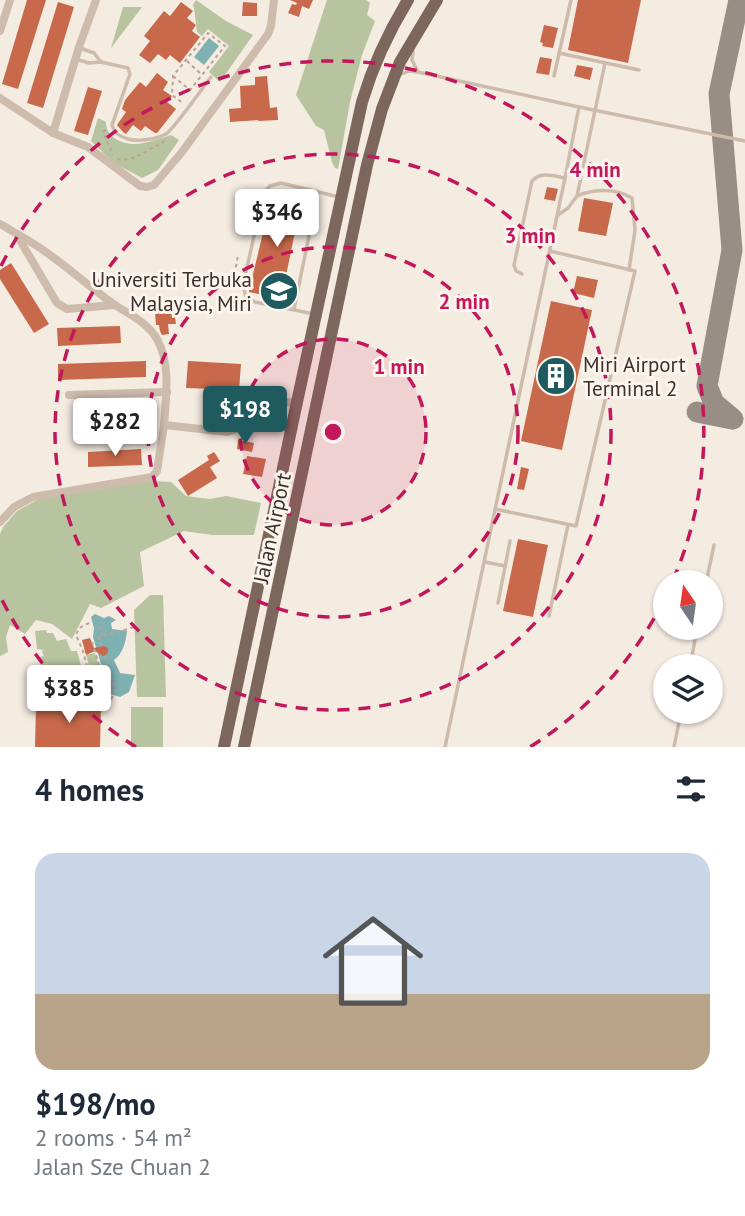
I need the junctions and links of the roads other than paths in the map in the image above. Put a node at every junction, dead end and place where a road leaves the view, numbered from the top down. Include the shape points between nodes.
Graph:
1 (10, 0) edge
2 (96, 0) edge
3 (274, 0) edge
4 (408, 0) edge
5 (437, 0) edge
6 (571, 0) edge
7 (0, 31) edge
8 (418, 31) junction
9 (79, 47) junction
10 (559, 54) junction
11 (76, 58) junction
12 (101, 62) junction
13 (605, 63) junction
14 (639, 70) dead end
15 (418, 72) junction
16 (554, 76) dead end
17 (211, 77) dead end
18 (394, 77) junction
19 (0, 98) edge
20 (579, 107) junction
21 (595, 110) junction
22 (53, 132) junction
23 (745, 141) edge
24 (565, 178) junction
25 (318, 192) junction
26 (577, 196) junction
27 (341, 197) junction
28 (558, 215) junction
29 (0, 224) edge
30 (17, 234) junction
31 (550, 251) junction
32 (629, 270) junction
33 (522, 274) dead end
34 (116, 305) junction
35 (294, 309) junction
36 (317, 314) junction
37 (325, 372) junction
38 (167, 392) junction
39 (69, 395) dead end
40 (297, 402) junction
41 (164, 425) junction
42 (495, 509) junction
43 (0, 522) edge
44 (568, 525) junction
45 (510, 541) dead end
46 (714, 545) dead end
47 (485, 562) junction
48 (505, 566) junction
49 (709, 570) edge
50 (498, 603) dead end
51 (548, 616) dead end
52 (679, 724) edge
53 (224, 747) edge
54 (244, 747) edge
55 (445, 747) edge
56 (674, 747) edge

1 - 7 street
2 - 9 street
3 - 22 street via 268,34 154,185 140,186 88,147
4 - 27 main road, Jalan Airport via 372,71
5 - 8 main road, Jalan Airport
6 - 10 lane
8 - 15 lane via 412,60
8 - 18 main road, Jalan Airport
9 - 11 street
9 - 12 lane
10 - 13 lane
10 - 16 lane
11 - 12 lane via 89,64
11 - 22 street
12 - 17 lane via 128,68 130,74 112,125 118,136 131,140 168,133
13 - 14 lane
13 - 21 lane
15 - 18 lane
15 - 20 lane
18 - 37 main road, Jalan Airport via 367,165
19 - 22 street
20 - 21 lane
20 - 24 lane
21 - 23 lane
21 - 26 lane
24 - 28 lane
24 - 33 lane via 539,175 532,181 514,265
25 - 27 lane
25 - 35 lane
25 - 35 lane via 281,183 264,192 243,285 246,297 255,302
26 - 28 lane
26 - 32 lane via 600,190 632,198 635,230
27 - 36 main road, Jalan Airport
28 - 31 lane
29 - 30 street
30 - 34 street
30 - 34 street via 62,307
31 - 32 lane
31 - 42 lane
32 - 44 lane via 635,271 576,526
34 - 38 street via 157,339
35 - 36 lane
36 - 40 main road, Jalan Airport
37 - 40 main road via 310,400
37 - 54 main road, Jalan Airport
38 - 39 street
38 - 41 street
40 - 41 street via 274,405 228,432
40 - 53 main road, Jalan Airport
41 - 43 street via 157,471 152,477 33,497 14,507
42 - 44 lane
42 - 47 lane
44 - 51 lane
45 - 48 lane
46 - 49 lane
47 - 48 lane
47 - 55 lane
48 - 50 lane
52 - 56 lane

